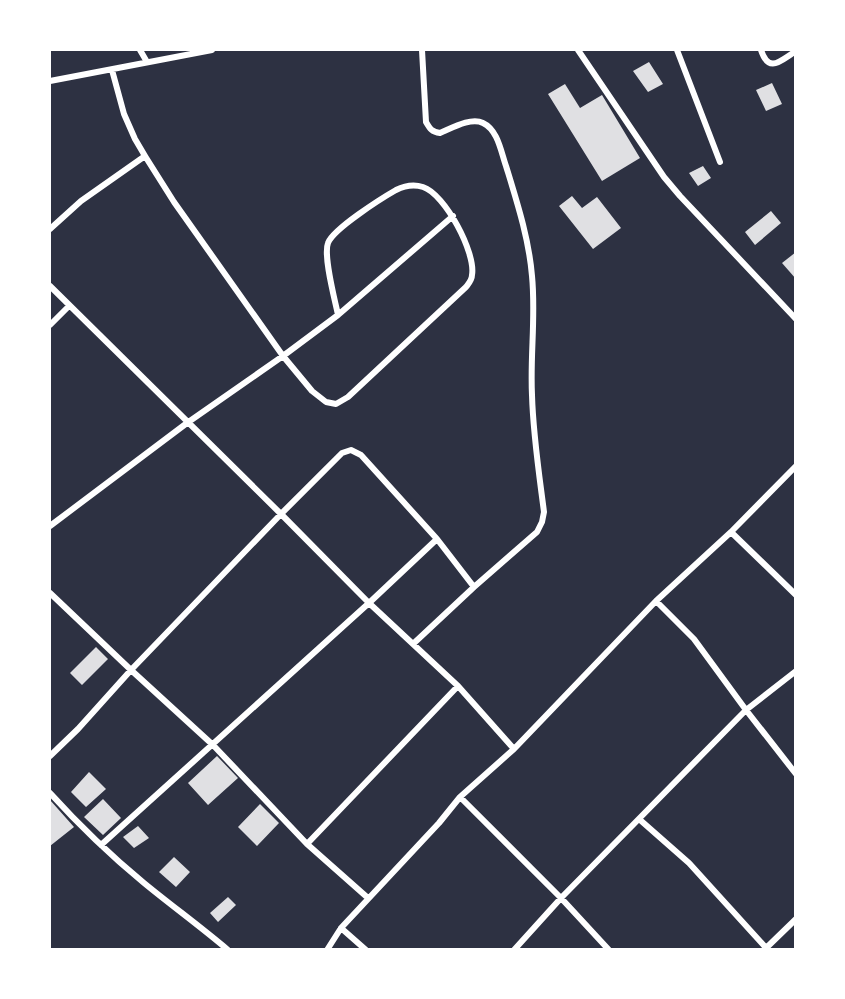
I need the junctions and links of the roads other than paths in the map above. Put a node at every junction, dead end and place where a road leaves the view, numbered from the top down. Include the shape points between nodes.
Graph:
1 (140, 50) edge
2 (212, 50) edge
3 (422, 50) edge
4 (578, 50) edge
5 (677, 50) edge
6 (761, 50) edge
7 (795, 51) edge
8 (147, 62) junction
9 (112, 70) junction
10 (50, 81) edge
11 (145, 156) junction
12 (720, 162) dead end
13 (453, 216) junction
14 (50, 229) edge
15 (50, 286) edge
16 (69, 306) junction
17 (338, 315) junction
18 (795, 319) edge
19 (50, 325) edge
20 (283, 356) junction
21 (188, 423) junction
22 (795, 466) edge
23 (281, 514) junction
24 (50, 526) edge
25 (730, 532) junction
26 (437, 540) junction
27 (474, 587) junction
28 (50, 593) edge
29 (795, 595) edge
30 (656, 601) junction
31 (369, 603) junction
32 (413, 644) junction
33 (131, 670) junction
34 (795, 671) edge
35 (458, 686) junction
36 (746, 710) junction
37 (213, 745) junction
38 (514, 749) junction
39 (50, 756) edge
40 (795, 774) edge
41 (50, 793) edge
42 (460, 797) junction
43 (639, 819) junction
44 (307, 844) junction
45 (101, 845) junction
46 (368, 898) junction
47 (561, 898) junction
48 (795, 919) edge
49 (341, 928) junction
50 (766, 949) edge
51 (228, 950) edge
52 (327, 950) edge
53 (366, 950) edge
54 (514, 950) edge
55 (609, 950) edge

1 - 8 street
2 - 8 street
3 - 27 street via 426,122 430,129 440,133 473,121 493,130 515,193 532,275 531,392 544,512 537,531
4 - 18 street via 675,190
5 - 12 street
6 - 7 street via 771,64
8 - 9 street
9 - 10 street
9 - 11 street via 124,114
11 - 14 street via 81,201
11 - 20 street
13 - 17 street
13 - 17 street via 433,192 412,185 397,190 343,225 327,244
13 - 20 street via 470,256 472,278 348,397 336,404 326,402
15 - 16 street
16 - 19 street
16 - 21 street
17 - 20 street
20 - 21 street
21 - 23 street
21 - 24 street
22 - 25 street
23 - 26 street via 342,453 351,450 369,463
23 - 31 street
23 - 33 street
25 - 29 street
25 - 30 street
26 - 27 street
26 - 31 street
27 - 32 street
28 - 33 street
30 - 36 street via 694,639
30 - 38 street
31 - 32 street
31 - 37 street
32 - 35 street
33 - 37 street
33 - 39 street
34 - 36 street
35 - 38 street
35 - 44 street
36 - 40 street
36 - 43 street
37 - 44 street
37 - 45 street
38 - 42 street
41 - 45 street
42 - 46 street
42 - 47 street
43 - 47 street
43 - 50 street via 689,863
44 - 46 street
45 - 51 street
46 - 49 street
47 - 54 street
47 - 55 street
48 - 50 street
49 - 52 street
49 - 53 street

